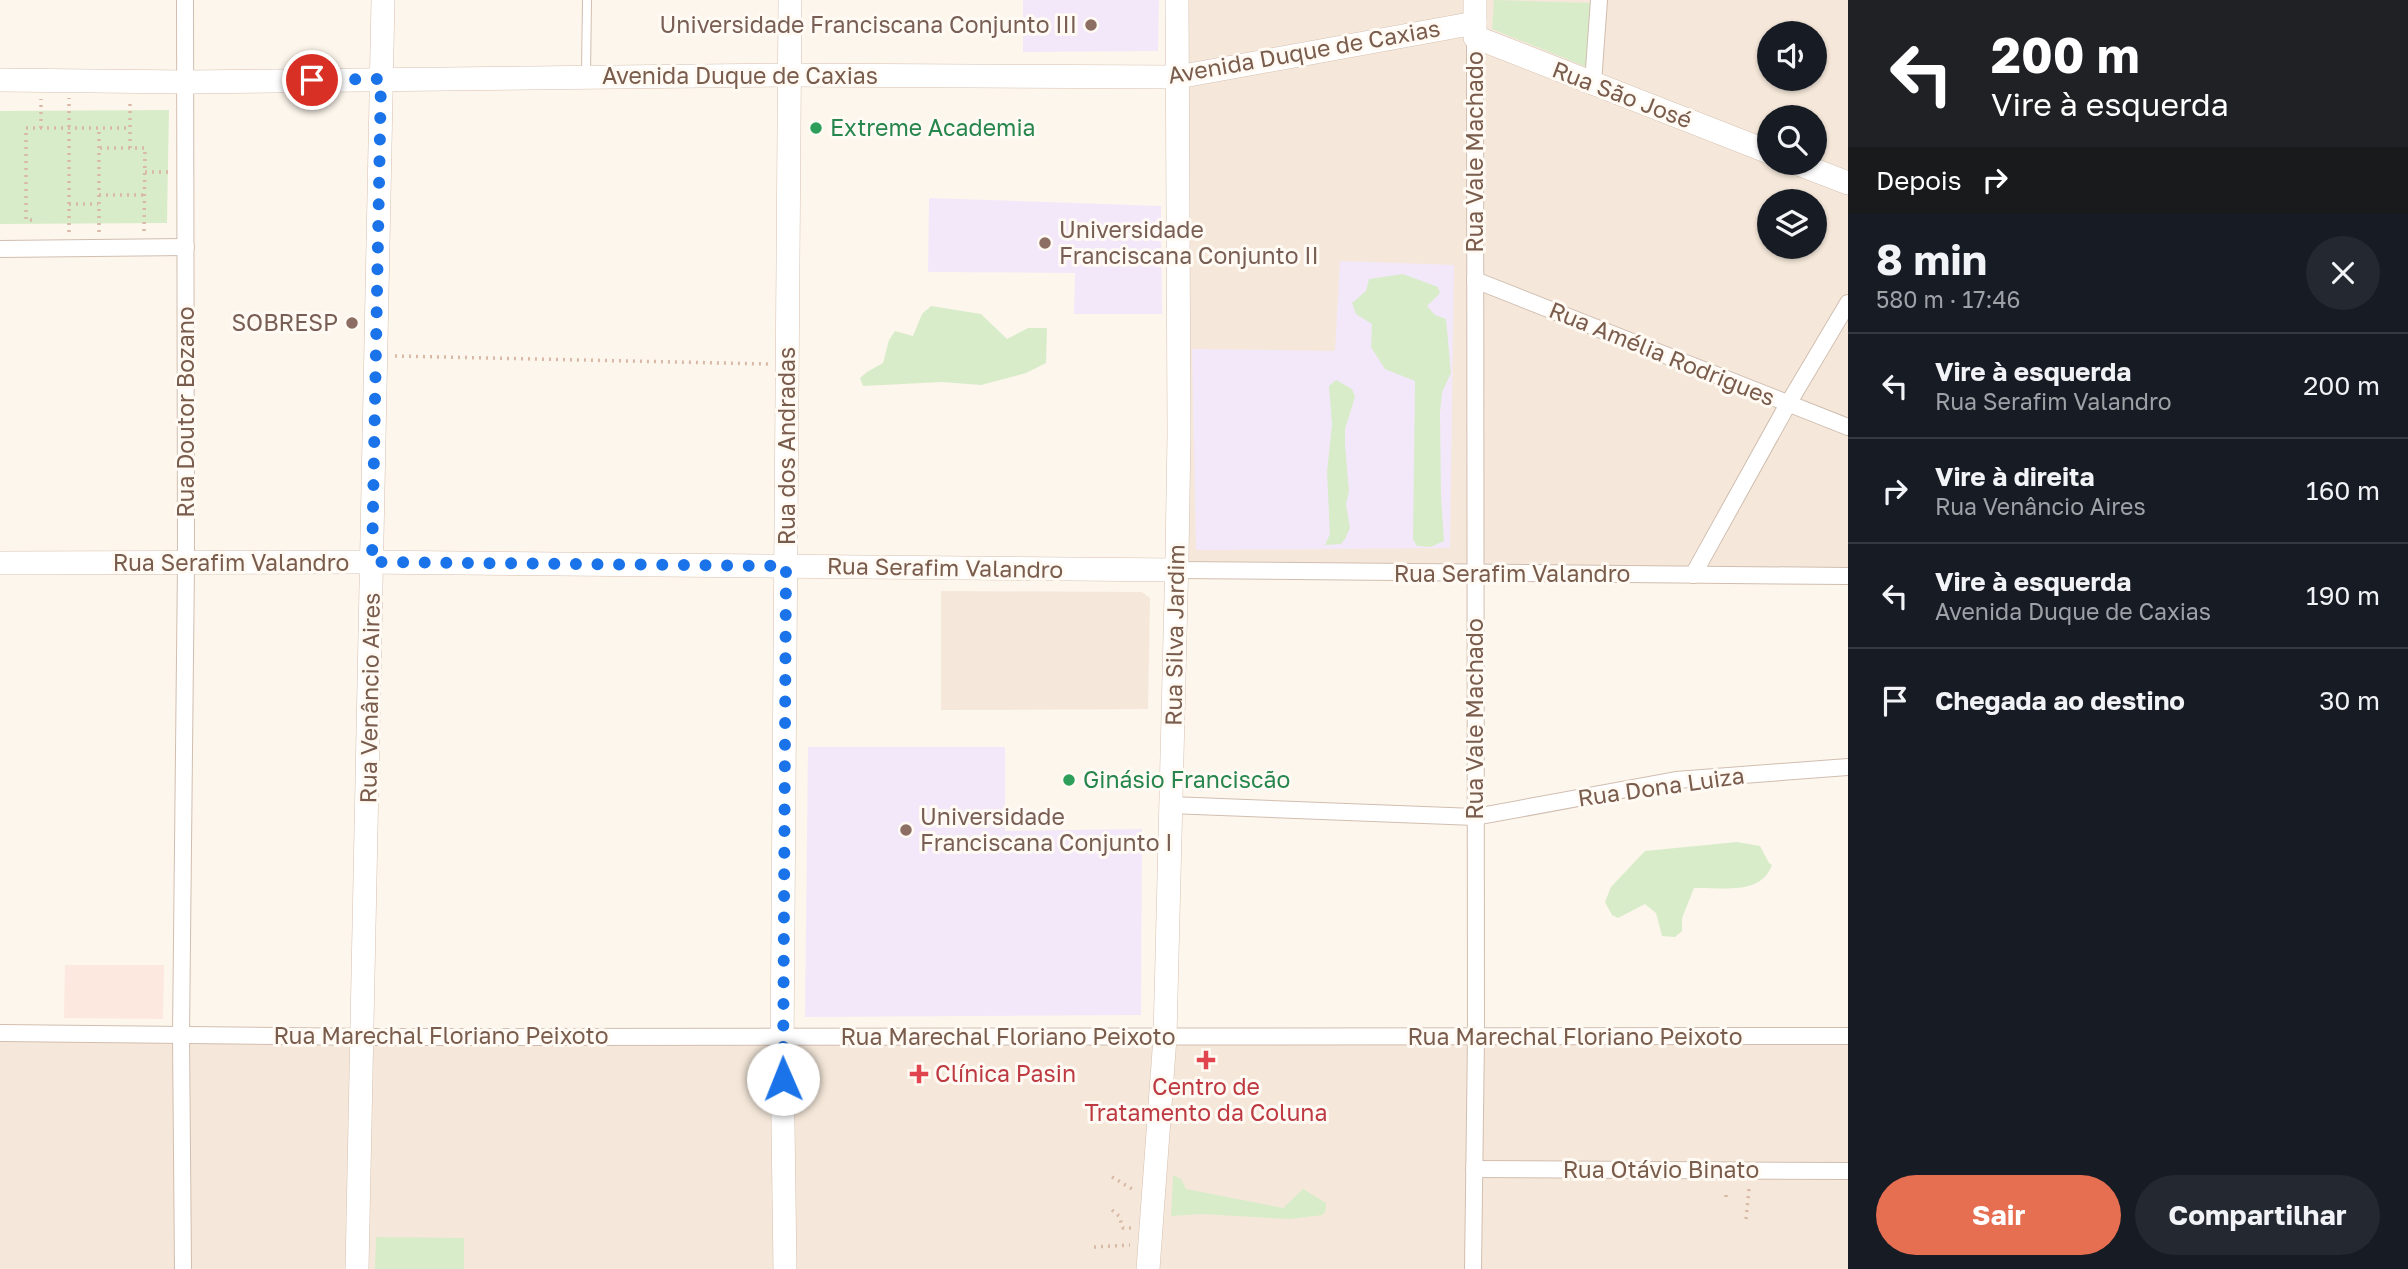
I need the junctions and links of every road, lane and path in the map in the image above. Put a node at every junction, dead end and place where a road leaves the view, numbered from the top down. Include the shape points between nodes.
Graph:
1 (186, 0) edge
2 (383, 0) edge
3 (587, 0) edge
4 (790, 0) edge
5 (1177, 0) edge
6 (1599, 0) edge
7 (1475, 20) edge
8 (789, 75) junction
9 (1178, 76) junction
10 (586, 77) junction
11 (381, 79) junction
12 (0, 80) edge
13 (186, 82) junction
14 (1593, 83) junction
15 (41, 94) dead end
16 (130, 94) dead end
17 (69, 103) dead end
18 (41, 128) junction
19 (69, 128) junction
20 (99, 128) junction
21 (130, 128) junction
22 (1757, 147) edge
23 (100, 148) junction
24 (130, 148) junction
25 (145, 172) junction
26 (177, 172) dead end
27 (1827, 175) edge
28 (1848, 183) edge
29 (99, 195) junction
30 (145, 195) junction
31 (69, 204) junction
32 (99, 204) junction
33 (29, 232) dead end
34 (69, 232) dead end
35 (99, 232) dead end
36 (144, 232) dead end
37 (186, 247) junction
38 (0, 249) edge
39 (1475, 280) junction
40 (1848, 303) edge
41 (376, 356) junction
42 (759, 364) dead end
43 (1788, 404) junction
44 (1848, 427) edge
45 (372, 562) junction
46 (0, 563) edge
47 (186, 563) junction
48 (786, 566) junction
49 (1176, 570) junction
50 (1475, 574) junction
51 (1693, 575) junction
52 (1848, 576) edge
53 (1848, 767) edge
54 (1170, 806) junction
55 (1475, 817) junction
56 (0, 1033) edge
57 (181, 1035) junction
58 (1848, 1036) edge
59 (362, 1037) junction
60 (782, 1037) junction
61 (1165, 1037) junction
62 (1476, 1037) junction
63 (1474, 1169) junction
64 (1848, 1171) edge
65 (1112, 1177) dead end
66 (1749, 1189) dead end
67 (1138, 1191) dead end
68 (1112, 1210) dead end
69 (1746, 1219) dead end
70 (1133, 1228) dead end
71 (1130, 1245) dead end
72 (1094, 1247) dead end
73 (183, 1269) edge
74 (357, 1269) edge
75 (785, 1269) edge
76 (1148, 1269) edge
77 (1473, 1269) edge

1 - 13 street, Rua Doutor Bozano
2 - 11 street, Rua Venâncio Aires
3 - 10 lane
4 - 8 street, Rua dos Andradas
5 - 9 street, Rua Silva Jardim
6 - 14 street
7 - 9 street, Avenida Duque de Caxias
7 - 14 street, Rua São José
7 - 39 street, Rua Vale Machado
8 - 9 street, Avenida Duque de Caxias
8 - 10 street, Avenida Duque de Caxias
8 - 48 street, Rua dos Andradas
9 - 49 street, Rua Silva Jardim
10 - 11 street, Avenida Duque de Caxias
11 - 13 street, Avenida Duque de Caxias
11 - 41 street, Rua Venâncio Aires
12 - 13 street, Avenida Duque de Caxias
13 - 37 street, Rua Doutor Bozano
14 - 22 street, Rua São José
15 - 18 path
16 - 21 path
17 - 19 path
18 - 19 path
18 - 33 path via 26,128
19 - 20 path
19 - 31 path
20 - 21 path
20 - 23 path
21 - 24 path
23 - 24 path
23 - 29 path
24 - 25 path via 145,148
25 - 26 path
25 - 30 path
27 - 28 street
29 - 30 path
29 - 32 path
30 - 36 path
31 - 32 path
31 - 34 path
32 - 35 path
37 - 38 street
37 - 47 street, Rua Doutor Bozano
39 - 43 street, Rua Amélia Rodrigues
39 - 50 street, Rua Vale Machado
40 - 43 street
41 - 42 path
41 - 45 street, Rua Venâncio Aires
43 - 44 street, Rua Amélia Rodrigues
43 - 51 street
45 - 47 street, Rua Serafim Valandro
45 - 48 street, Rua Serafim Valandro
45 - 59 street, Rua Venâncio Aires
46 - 47 street, Rua Serafim Valandro
47 - 57 street, Rua Doutor Bozano
48 - 49 street, Rua Serafim Valandro
48 - 60 street, Rua dos Andradas
49 - 50 street, Rua Serafim Valandro
49 - 54 street, Rua Silva Jardim
50 - 51 street, Rua Serafim Valandro
50 - 55 street, Rua Vale Machado
51 - 52 street, Rua Serafim Valandro
53 - 55 street, Rua Dona Luiza via 1676,780
54 - 55 street, Rua Dona Luiza
54 - 61 street, Rua Silva Jardim
55 - 62 street, Rua Vale Machado
56 - 57 street, Rua Marechal Floriano Peixoto
57 - 59 street, Rua Marechal Floriano Peixoto
57 - 73 street, Rua Doutor Bozano
58 - 62 street, Rua Marechal Floriano Peixoto
59 - 60 street, Rua Marechal Floriano Peixoto
59 - 74 street, Rua Venâncio Aires
60 - 61 street, Rua Marechal Floriano Peixoto
60 - 75 street, Rua dos Andradas
61 - 62 street, Rua Marechal Floriano Peixoto
61 - 76 street, Rua Silva Jardim
62 - 63 street, Rua Vale Machado
63 - 64 street, Rua Otávio Binato
63 - 77 street, Rua Vale Machado
65 - 67 path
66 - 69 path
68 - 70 path via 1123,1228
71 - 72 path

